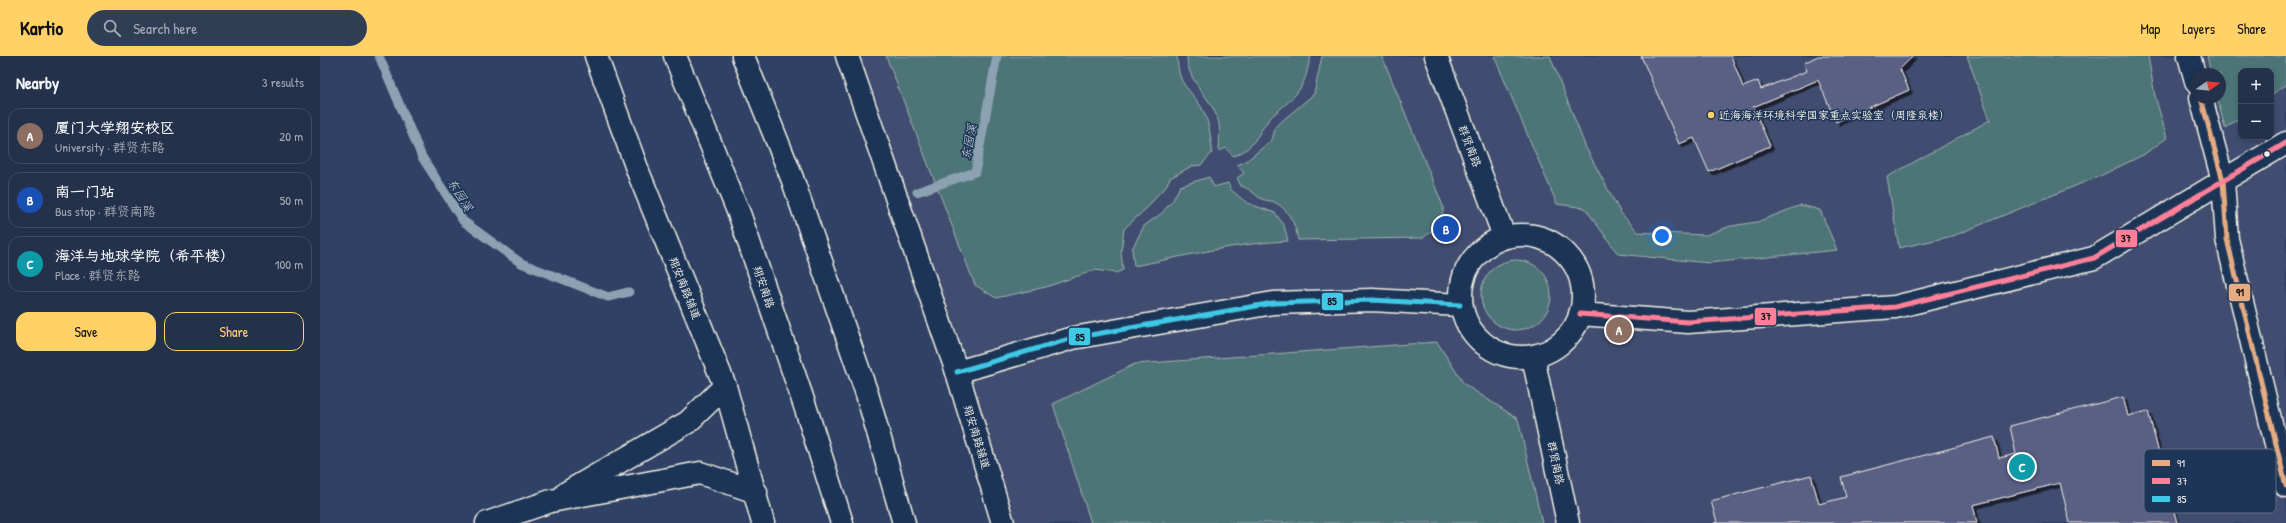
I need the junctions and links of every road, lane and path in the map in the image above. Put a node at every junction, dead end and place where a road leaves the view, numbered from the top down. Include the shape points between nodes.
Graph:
1 (596, 56) edge
2 (675, 56) edge
3 (743, 56) edge
4 (847, 56) edge
5 (1436, 56) edge
6 (2189, 56) edge
7 (2192, 68) edge
8 (2203, 104) edge
9 (2286, 144) edge
10 (2223, 181) junction
11 (1504, 236) junction
12 (1460, 305) junction
13 (1580, 314) junction
14 (1533, 357) junction
15 (957, 372) junction
16 (724, 386) junction
17 (2286, 486) edge
18 (756, 492) junction
19 (551, 501) junction
20 (487, 523) edge
21 (763, 523) edge
22 (842, 523) edge
23 (904, 523) edge
24 (1003, 523) edge
25 (1568, 523) edge

1 - 16 main road, 翔安南路辅道 via 639,174
2 - 22 main road, 翔安南路 via 740,216
3 - 23 main road via 795,185 867,394
4 - 15 main road, 翔安南路辅道
5 - 11 main road, 群贤南路
6 - 7 main road
8 - 10 main road
9 - 10 main road
10 - 13 main road via 2094,258 1895,307 1688,322
10 - 17 main road via 2227,239
11 - 12 main road via 1483,247 1468,264 1461,284
11 - 13 main road via 1526,234 1550,240 1567,253 1578,272 1583,293
12 - 14 main road via 1474,335 1490,349 1507,356
12 - 15 main road via 1372,300 1273,303 1073,338
13 - 14 main road via 1571,333 1555,348
14 - 25 main road, 群贤南路
15 - 24 main road, 翔安南路辅道
16 - 18 main road, 翔安南路辅道
16 - 19 main road via 688,422
18 - 19 main road via 700,473
18 - 21 main road, 翔安南路辅道
19 - 20 main road

